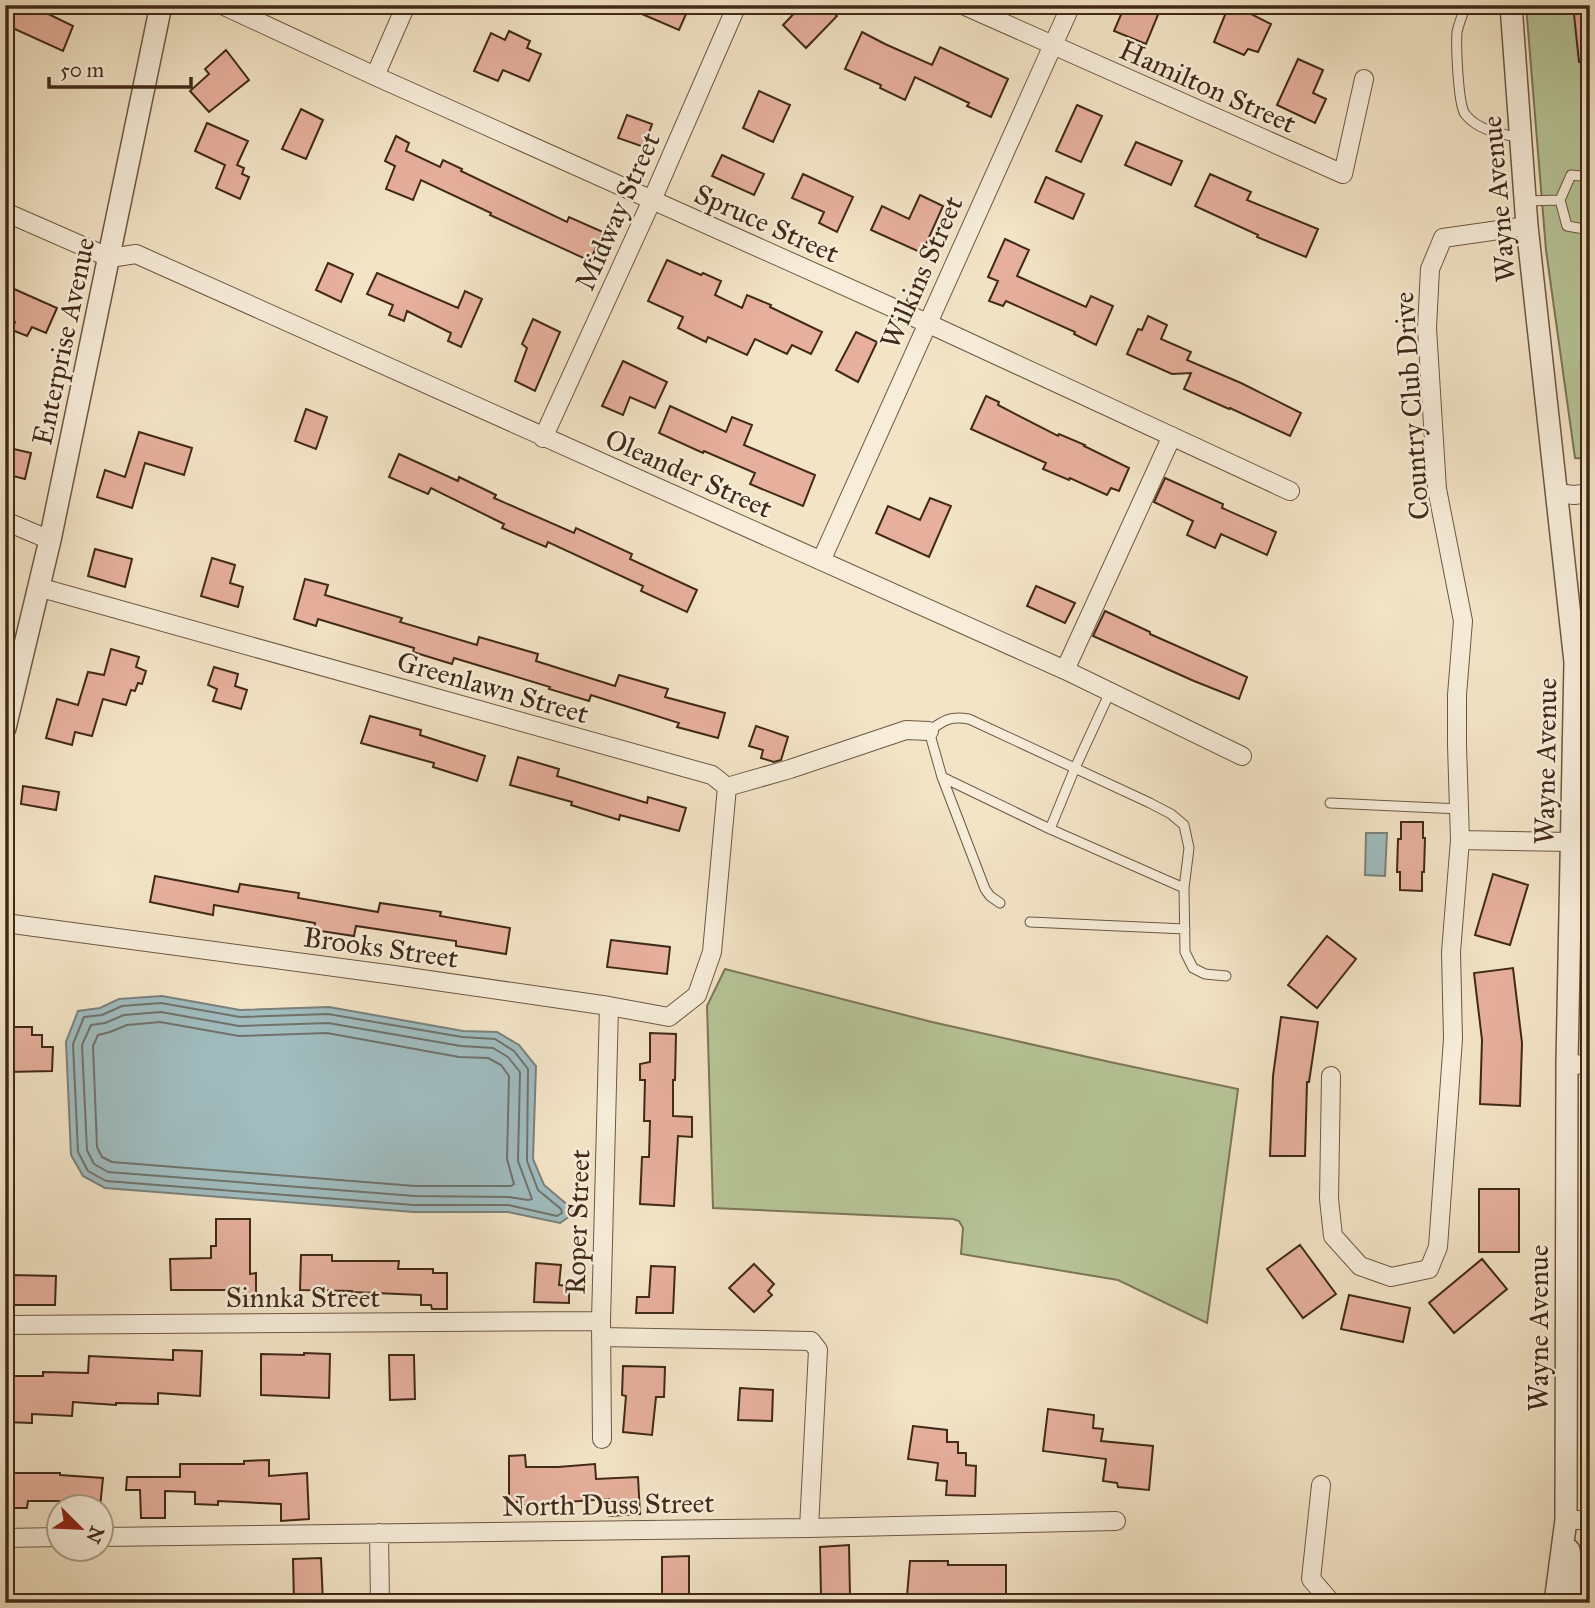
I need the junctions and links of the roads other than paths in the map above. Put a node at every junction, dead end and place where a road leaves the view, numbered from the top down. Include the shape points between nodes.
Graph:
1 (161, 5) edge
2 (222, 5) edge
3 (406, 5) edge
4 (737, 5) edge
5 (962, 5) edge
6 (1071, 5) edge
7 (1466, 5) edge
8 (1511, 5) edge
9 (1053, 46) junction
10 (375, 76) junction
11 (1364, 79) dead end
12 (1521, 138) junction
13 (1590, 177) edge
14 (652, 200) junction
15 (1560, 200) junction
16 (1525, 201) junction
17 (5, 212) edge
18 (1528, 226) junction
19 (1590, 230) edge
20 (110, 258) junction
21 (927, 323) junction
22 (1172, 436) junction
23 (543, 438) junction
24 (1290, 491) dead end
25 (1555, 493) junction
26 (1590, 493) edge
27 (5, 521) edge
28 (50, 540) junction
29 (821, 561) junction
30 (38, 587) junction
31 (1065, 670) junction
32 (1110, 692) junction
33 (5, 728) edge
34 (929, 731) junction
35 (1242, 756) dead end
36 (1075, 768) junction
37 (942, 777) junction
38 (727, 787) junction
39 (1330, 803) dead end
40 (1460, 809) junction
41 (1050, 829) junction
42 (1460, 840) junction
43 (1571, 842) junction
44 (1184, 888) junction
45 (1000, 903) dead end
46 (1030, 922) dead end
47 (5, 923) edge
48 (1185, 929) junction
49 (1226, 976) dead end
50 (609, 1006) junction
51 (1567, 1063) junction
52 (1590, 1066) edge
53 (1331, 1076) dead end
54 (5, 1325) edge
55 (601, 1329) junction
56 (602, 1439) dead end
57 (1321, 1485) dead end
58 (1566, 1520) junction
59 (1590, 1520) edge
60 (1116, 1521) dead end
61 (809, 1528) junction
62 (379, 1533) junction
63 (46, 1537) edge
64 (116, 1537) edge
65 (5, 1538) edge
66 (380, 1603) edge
67 (1335, 1603) edge
68 (1555, 1603) edge
69 (1576, 1603) edge

1 - 20 street, Enterprise Avenue
2 - 10 street, Spruce Street
3 - 10 street
4 - 14 street, Midway Street
5 - 9 street, Hamilton Street
6 - 9 street, Wilkins Street
7 - 12 lane via 1457,31 1459,97 1464,113 1496,133
8 - 12 street, Wayne Avenue
9 - 11 street, Hamilton Street via 1343,174
9 - 21 street, Wilkins Street
10 - 14 street, Spruce Street
12 - 16 street, Wayne Avenue
13 - 15 lane via 1572,175
14 - 21 street, Spruce Street
14 - 23 street, Midway Street
15 - 16 lane
15 - 19 lane via 1567,226
16 - 18 street, Wayne Avenue
17 - 20 street
18 - 25 street, Wayne Avenue
18 - 40 street, Country Club Drive via 1443,238 1430,269 1427,328 1437,489 1463,621 1457,708
20 - 23 street, Oleander Street via 136,254
20 - 28 street, Enterprise Avenue
21 - 22 street, Spruce Street
21 - 29 street, Wilkins Street
22 - 24 street, Spruce Street
22 - 31 street
23 - 29 street, Oleander Street
25 - 26 street
25 - 43 street, Wayne Avenue via 1574,662
27 - 28 street
28 - 30 street, Enterprise Avenue
29 - 31 street, Oleander Street
30 - 33 street, Enterprise Avenue
30 - 38 street, Greenlawn Street via 712,775
31 - 32 street, Oleander Street
32 - 35 street, Oleander Street
32 - 36 lane
34 - 36 lane via 953,717 969,719
34 - 37 lane
34 - 38 street via 906,730
36 - 41 lane
36 - 44 lane via 1171,814 1184,825 1189,848
37 - 41 lane
37 - 45 lane via 985,889
38 - 50 street, Brooks Street via 712,953 697,995 669,1017
39 - 40 lane
40 - 42 street, Country Club Drive
41 - 44 lane
42 - 43 street
42 - 53 street, Country Club Drive via 1451,952 1453,1039 1446,1149 1438,1247 1429,1269 1391,1277 1360,1266 1333,1236 1329,1199
43 - 51 street, Wayne Avenue
44 - 48 lane
46 - 48 lane
47 - 50 street, Brooks Street
48 - 49 lane via 1185,952 1193,968
50 - 55 street, Roper Street
51 - 52 street
51 - 58 street, Wayne Avenue
54 - 55 street, Sinnka Street
55 - 56 street, Roper Street
55 - 61 street, Sinnka Street via 811,1341 818,1350
57 - 67 street via 1311,1579
58 - 59 street
58 - 68 street, Wayne Avenue
58 - 69 street, Wayne Avenue
60 - 61 street, North Duss Street
61 - 62 street, North Duss Street
62 - 64 street, North Duss Street
62 - 66 street
63 - 65 street

